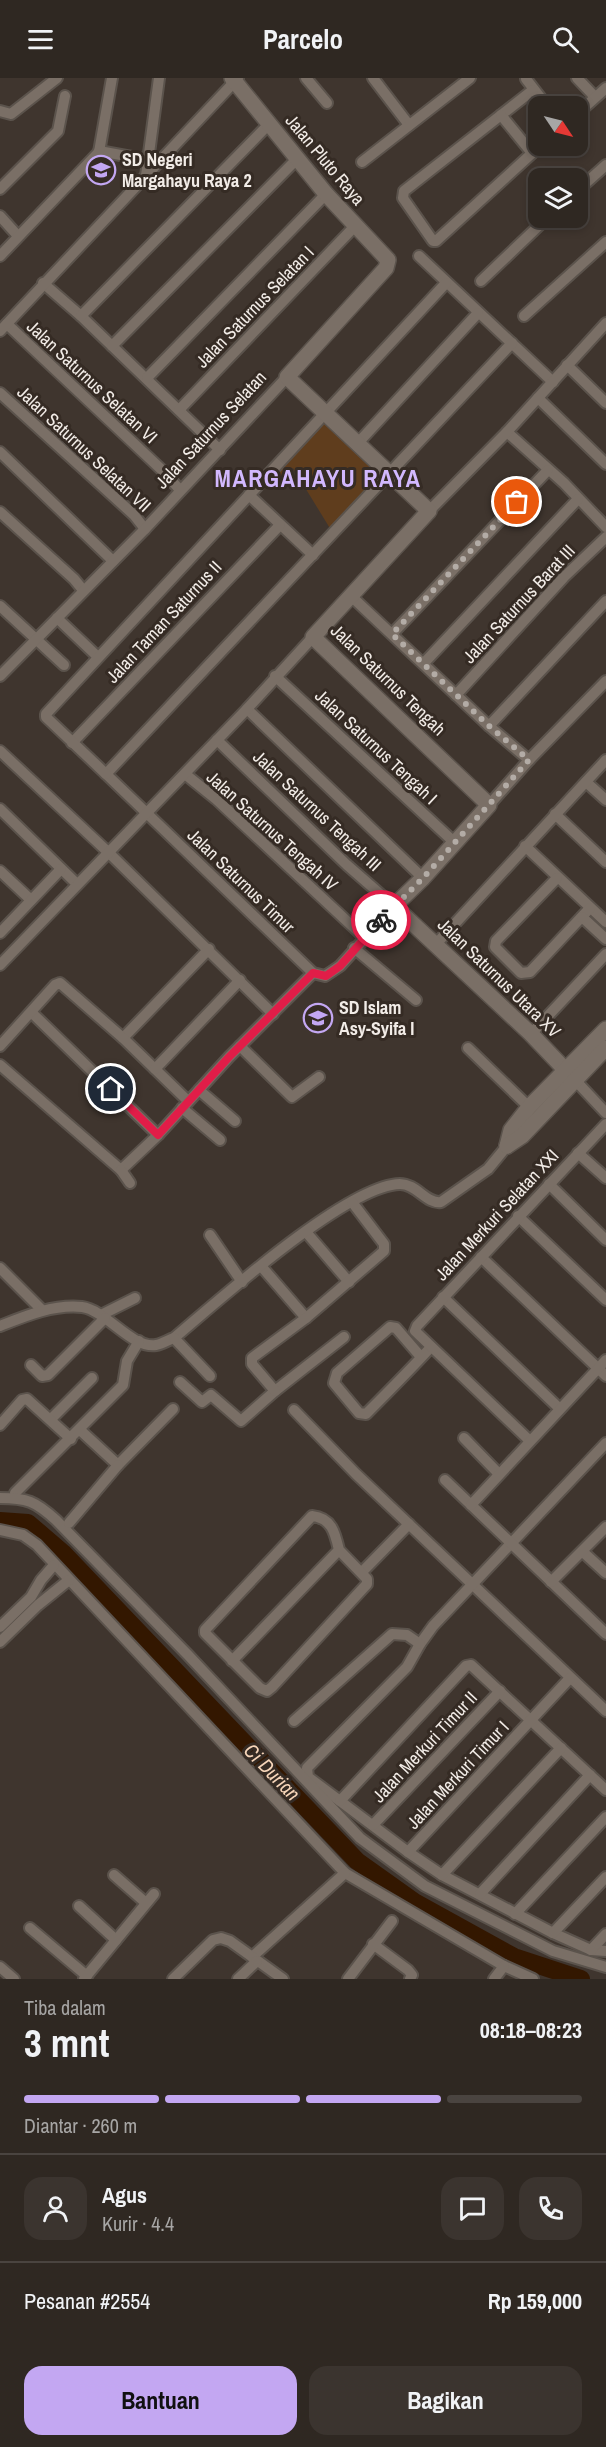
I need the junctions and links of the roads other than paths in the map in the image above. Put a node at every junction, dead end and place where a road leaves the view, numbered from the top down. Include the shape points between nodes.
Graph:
1 (57, 78) edge
2 (112, 78) edge
3 (159, 78) edge
4 (306, 78) edge
5 (470, 78) edge
6 (577, 78) edge
7 (235, 79) edge
8 (526, 79) edge
9 (378, 80) edge
10 (606, 88) edge
11 (533, 90) junction
12 (65, 96) dead end
13 (538, 96) edge
14 (595, 97) junction
15 (327, 103) dead end
16 (588, 104) edge
17 (0, 111) edge
18 (501, 115) junction
19 (269, 124) junction
20 (409, 124) junction
21 (528, 141) edge
22 (99, 151) junction
23 (528, 156) edge
24 (297, 159) junction
25 (148, 160) junction
26 (362, 162) dead end
27 (606, 165) edge
28 (146, 177) junction
29 (588, 181) edge
30 (0, 189) edge
31 (326, 194) junction
32 (0, 216) edge
33 (355, 226) junction
34 (537, 228) edge
35 (18, 236) junction
36 (606, 242) edge
37 (0, 256) edge
38 (419, 256) dead end
39 (388, 264) joint
40 (481, 281) dead end
41 (43, 283) junction
42 (446, 283) junction
43 (478, 313) junction
44 (81, 316) junction
45 (524, 316) dead end
46 (606, 323) edge
47 (3, 328) edge
48 (512, 344) junction
49 (112, 346) junction
50 (567, 365) junction
51 (287, 377) junction
52 (147, 378) junction
53 (553, 382) junction
54 (0, 393) edge
55 (538, 399) junction
56 (606, 403) edge
57 (179, 410) junction
58 (324, 414) junction
59 (507, 432) junction
60 (357, 444) junction
61 (220, 450) junction
62 (0, 452) edge
63 (606, 464) edge
64 (548, 470) junction
65 (389, 475) junction
66 (180, 490) junction
67 (249, 495) junction
68 (578, 500) junction
69 (429, 511) junction
70 (0, 512) edge
71 (280, 525) junction
72 (606, 526) edge
73 (145, 529) junction
74 (606, 537) edge
75 (313, 555) junction
76 (113, 561) junction
77 (83, 590) junction
78 (351, 596) junction
79 (606, 602) edge
80 (0, 606) edge
81 (57, 618) junction
82 (392, 634) junction
83 (313, 637) junction
84 (37, 639) junction
85 (98, 657) junction
86 (424, 663) junction
87 (64, 665) dead end
88 (0, 676) edge
89 (275, 676) junction
90 (606, 681) edge
91 (456, 695) junction
92 (247, 709) junction
93 (489, 726) junction
94 (217, 740) junction
95 (72, 743) junction
96 (0, 752) edge
97 (529, 760) junction
98 (606, 760) edge
99 (106, 774) junction
100 (184, 774) junction
101 (586, 782) junction
102 (606, 800) edge
103 (489, 806) junction
104 (0, 809) edge
105 (145, 813) junction
106 (555, 814) junction
107 (454, 842) junction
108 (525, 846) junction
109 (108, 852) junction
110 (606, 862) edge
111 (61, 869) junction
112 (0, 871) edge
113 (423, 878) junction
114 (557, 878) junction
115 (77, 884) junction
116 (31, 900) junction
117 (394, 906) junction
118 (590, 908) junction
119 (582, 917) junction
120 (606, 922) edge
121 (1, 931) edge
122 (364, 937) junction
123 (606, 939) edge
124 (436, 943) junction
125 (354, 948) junction
126 (209, 949) junction
127 (606, 954) edge
128 (0, 965) edge
129 (313, 973) junction
130 (240, 980) junction
131 (416, 1000) dead end
132 (32, 1013) junction
133 (273, 1014) junction
134 (531, 1034) junction
135 (123, 1038) junction
136 (604, 1039) edge
137 (0, 1046) edge
138 (240, 1046) junction
139 (468, 1048) dead end
140 (0, 1065) edge
141 (155, 1069) junction
142 (571, 1075) junction
143 (319, 1077) dead end
144 (198, 1090) junction
145 (185, 1105) junction
146 (529, 1107) junction
147 (606, 1113) edge
148 (234, 1121) dead end
149 (606, 1124) edge
150 (158, 1135) junction
151 (220, 1140) dead end
152 (507, 1146) junction
153 (578, 1153) junction
154 (121, 1170) junction
155 (606, 1178) edge
156 (130, 1183) dead end
157 (549, 1184) junction
158 (352, 1202) junction
159 (518, 1216) junction
160 (306, 1232) junction
161 (210, 1235) dead end
162 (606, 1240) edge
163 (481, 1257) junction
164 (261, 1266) junction
165 (0, 1268) edge
166 (242, 1281) junction
167 (349, 1282) junction
168 (135, 1298) dead end
169 (443, 1298) junction
170 (606, 1300) edge
171 (42, 1310) junction
172 (103, 1317) junction
173 (306, 1318) junction
174 (0, 1326) edge
175 (344, 1337) dead end
176 (174, 1338) junction
177 (140, 1341) junction
178 (431, 1347) junction
179 (421, 1357) junction
180 (606, 1360) edge
181 (31, 1365) dead end
182 (602, 1372) edge
183 (210, 1376) dead end
184 (92, 1378) dead end
185 (180, 1382) dead end
186 (275, 1391) junction
187 (559, 1408) junction
188 (173, 1409) dead end
189 (294, 1410) dead end
190 (51, 1419) junction
191 (0, 1425) edge
192 (80, 1430) junction
193 (464, 1438) dead end
194 (71, 1439) junction
195 (529, 1440) junction
196 (604, 1449) edge
197 (118, 1465) junction
198 (499, 1474) junction
199 (445, 1480) dead end
200 (15, 1493) dead end
201 (0, 1498) edge
202 (471, 1505) junction
203 (69, 1523) dead end
204 (409, 1524) junction
205 (606, 1527) edge
206 (0, 1530) edge
207 (512, 1543) junction
208 (339, 1550) junction
209 (583, 1552) junction
210 (54, 1565) junction
211 (362, 1572) junction
212 (606, 1573) edge
213 (69, 1580) junction
214 (551, 1582) junction
215 (471, 1585) junction
216 (36, 1599) junction
217 (15, 1620) junction
218 (0, 1627) edge
219 (606, 1634) edge
220 (0, 1642) edge
221 (420, 1644) junction
222 (232, 1661) junction
223 (570, 1678) junction
224 (500, 1691) junction
225 (606, 1711) edge
226 (532, 1720) junction
227 (294, 1721) dead end
228 (561, 1748) junction
229 (590, 1775) junction
230 (606, 1790) edge
231 (339, 1801) junction
232 (606, 1817) edge
233 (373, 1825) junction
234 (408, 1852) junction
235 (345, 1873) junction
236 (114, 1875) dead end
237 (442, 1875) junction
238 (606, 1877) edge
239 (154, 1894) dead end
240 (480, 1894) junction
241 (146, 1903) junction
242 (79, 1906) dead end
243 (515, 1914) junction
244 (392, 1921) dead end
245 (30, 1928) dead end
246 (552, 1934) junction
247 (606, 1934) edge
248 (116, 1940) junction
249 (373, 1944) junction
250 (591, 1950) junction
251 (606, 1951) edge
252 (255, 1959) junction
253 (504, 1965) junction
254 (0, 1967) edge
255 (606, 1967) edge
256 (85, 1977) edge
257 (280, 1978) edge
258 (14, 1979) edge
259 (173, 1979) edge
260 (238, 1979) edge
261 (348, 1979) edge
262 (411, 1979) edge
263 (494, 1979) edge
264 (533, 1979) edge

1 - 17 street via 11,114
2 - 22 street
3 - 25 street
4 - 15 street
5 - 20 street
6 - 14 street
7 - 19 street, Jalan Pluto Raya
7 - 28 street
8 - 11 street
9 - 20 street
10 - 14 street
11 - 13 street
11 - 18 street
12 - 30 street via 58,131
14 - 16 street
18 - 21 street
18 - 23 street via 404,191 404,198 433,241
19 - 24 street, Jalan Pluto Raya
19 - 44 street
20 - 26 street
22 - 25 street
22 - 35 street
24 - 31 street, Jalan Pluto Raya
24 - 49 street
25 - 28 street
27 - 29 street
28 - 41 street
31 - 33 street, Jalan Pluto Raya
31 - 52 street
32 - 35 street
33 - 39 street, Jalan Pluto Raya via 386,255
33 - 57 street, Jalan Saturnus Selatan I
34 - 40 street
35 - 37 street
36 - 45 street
38 - 42 street
39 - 51 street, Jalan Saturnus Selatan
41 - 44 street
41 - 47 street
42 - 43 street
42 - 58 street
43 - 48 street
43 - 60 street
44 - 49 street
46 - 50 street
47 - 66 street, Jalan Saturnus Selatan VI
48 - 53 street
48 - 65 street
49 - 52 street
50 - 53 street
50 - 56 street
51 - 58 street
51 - 61 street, Jalan Saturnus Selatan
52 - 57 street
53 - 55 street
54 - 73 street, Jalan Saturnus Selatan VII
55 - 59 street
55 - 63 street
57 - 61 street
58 - 60 street
58 - 67 street
59 - 64 street
59 - 69 street
60 - 65 street
61 - 66 street, Jalan Saturnus Selatan
62 - 76 street
64 - 68 street
64 - 82 street
65 - 69 street
65 - 75 street
66 - 73 street, Jalan Saturnus Selatan
67 - 71 street
67 - 85 street
68 - 72 street
68 - 86 street
69 - 78 street, Jalan Saturnus Tengah
70 - 77 street
71 - 75 street
71 - 95 street, Jalan Taman Saturnus II
73 - 76 street, Jalan Saturnus Selatan
74 - 91 street, Jalan Saturnus Barat III
75 - 99 street
76 - 77 street, Jalan Saturnus Selatan
77 - 81 street, Jalan Saturnus Selatan
78 - 82 street
78 - 83 street, Jalan Saturnus Tengah
79 - 93 street
80 - 84 street
81 - 84 street, Jalan Saturnus Selatan
81 - 85 street
82 - 86 street
83 - 89 street
83 - 103 street, Jalan Saturnus Tengah
84 - 87 street
84 - 88 street, Jalan Saturnus Selatan
85 - 95 street, Jalan Saturnus Timur via 46,714
86 - 91 street
89 - 92 street
89 - 107 street, Jalan Saturnus Tengah I
90 - 97 street
91 - 93 street
92 - 94 street
92 - 113 street
93 - 97 street
94 - 100 street
94 - 117 street, Jalan Saturnus Tengah III
95 - 99 street, Jalan Saturnus Timur
96 - 109 street
97 - 103 street
98 - 101 street
99 - 105 street, Jalan Saturnus Timur
100 - 105 street
100 - 122 street, Jalan Saturnus Tengah IV
101 - 102 street
101 - 106 street
103 - 107 street
104 - 111 street
105 - 109 street
105 - 129 street, Jalan Saturnus Timur
106 - 108 street
106 - 110 street
107 - 113 street
108 - 114 street
108 - 124 street
109 - 115 street
109 - 126 street
111 - 115 street
111 - 116 street
112 - 116 street
113 - 117 street
114 - 118 street
114 - 119 street via 496,941 495,947 525,974
115 - 128 street
116 - 121 street
117 - 122 street
117 - 124 street, Jalan Saturnus Utara XV
118 - 119 street
118 - 120 street
119 - 123 street
122 - 125 street
124 - 134 street, Jalan Saturnus Utara XV
125 - 129 street via 326,976
125 - 131 street
126 - 130 street
126 - 135 street
127 - 134 street
129 - 133 street
130 - 133 street
130 - 141 street
132 - 135 street via 60,983
132 - 137 street
132 - 150 street
133 - 138 street
134 - 142 street, Jalan Saturnus Utara XV
135 - 141 street
136 - 142 street
138 - 143 street via 292,1097
138 - 144 street
139 - 146 street
140 - 154 street
141 - 145 street
142 - 146 street
142 - 147 street
142 - 152 street via 522,1136
144 - 145 street
144 - 148 street
145 - 150 street
145 - 151 street
146 - 152 street via 511,1130
149 - 153 street, Jalan Merkuri Selatan XXI
150 - 154 street
152 - 158 street via 488,1169 441,1202 409,1185 399,1184
153 - 155 street
153 - 157 street, Jalan Merkuri Selatan XXI
154 - 156 street
157 - 159 street, Jalan Merkuri Selatan XXI
157 - 162 street
158 - 160 street
158 - 167 street via 384,1248
159 - 163 street, Jalan Merkuri Selatan XXI
159 - 170 street
160 - 164 street
160 - 167 street
161 - 166 street
163 - 169 street, Jalan Merkuri Selatan XXI
163 - 182 street
164 - 166 street
164 - 173 street
165 - 171 street
166 - 176 street
167 - 173 street
168 - 172 street
169 - 178 street, Jalan Merkuri Selatan XXI via 417,1326 416,1331
169 - 187 street
171 - 172 street via 81,1307
171 - 174 street
172 - 177 street
172 - 181 street via 48,1375 42,1376
173 - 186 street via 252,1358 252,1364
175 - 186 street
176 - 177 street via 157,1345
176 - 183 street
177 - 192 street via 127,1361 123,1385
178 - 179 street
178 - 195 street
179 - 179 street via 396,1328 390,1327 337,1373 334,1383 359,1413 366,1414
180 - 182 street
182 - 187 street
184 - 190 street
185 - 186 street via 202,1402 211,1395 241,1421
187 - 195 street
188 - 197 street
189 - 204 street
190 - 191 street via 27,1399
190 - 194 street
192 - 194 street
192 - 197 street
193 - 198 street
194 - 200 street
195 - 198 street
196 - 207 street
197 - 203 street
198 - 202 street
199 - 202 street
201 - 255 street via 25,1499 56,1520 376,1852 425,1886 553,1951
202 - 207 street
204 - 211 street
204 - 215 street
205 - 209 street
206 - 210 street via 23,1535
207 - 214 street
207 - 215 street
208 - 211 street
208 - 222 street
208 - 222 street via 329,1523 318,1516 308,1519 205,1630
209 - 212 street
209 - 214 street
210 - 213 street
210 - 216 street via 41,1580
211 - 222 street via 367,1579 366,1587 272,1687 265,1691
213 - 216 street
213 - 235 street
214 - 219 street
215 - 221 street
215 - 223 street
216 - 217 street
217 - 218 street
217 - 220 street
221 - 227 street via 407,1635 392,1634
221 - 231 street via 407,1667 307,1768 308,1777
223 - 225 street
223 - 226 street, Jalan Merkuri Timur I
224 - 226 street
224 - 231 street via 471,1665 466,1666
224 - 233 street, Jalan Merkuri Timur II
226 - 228 street
226 - 234 street, Jalan Merkuri Timur I
228 - 229 street
228 - 237 street
229 - 230 street
229 - 240 street
231 - 233 street
232 - 243 street
233 - 234 street
234 - 237 street
235 - 252 street
235 - 253 street
236 - 241 street
237 - 240 street
238 - 246 street
239 - 241 street
240 - 243 street
241 - 248 street
242 - 248 street
243 - 246 street
244 - 249 street
245 - 256 street
246 - 250 street
247 - 250 street
248 - 256 street
249 - 261 street
249 - 262 street via 408,1970
250 - 251 street
252 - 257 street
252 - 259 street via 230,1941 217,1939
252 - 260 street
253 - 263 street
253 - 264 street
254 - 258 street

